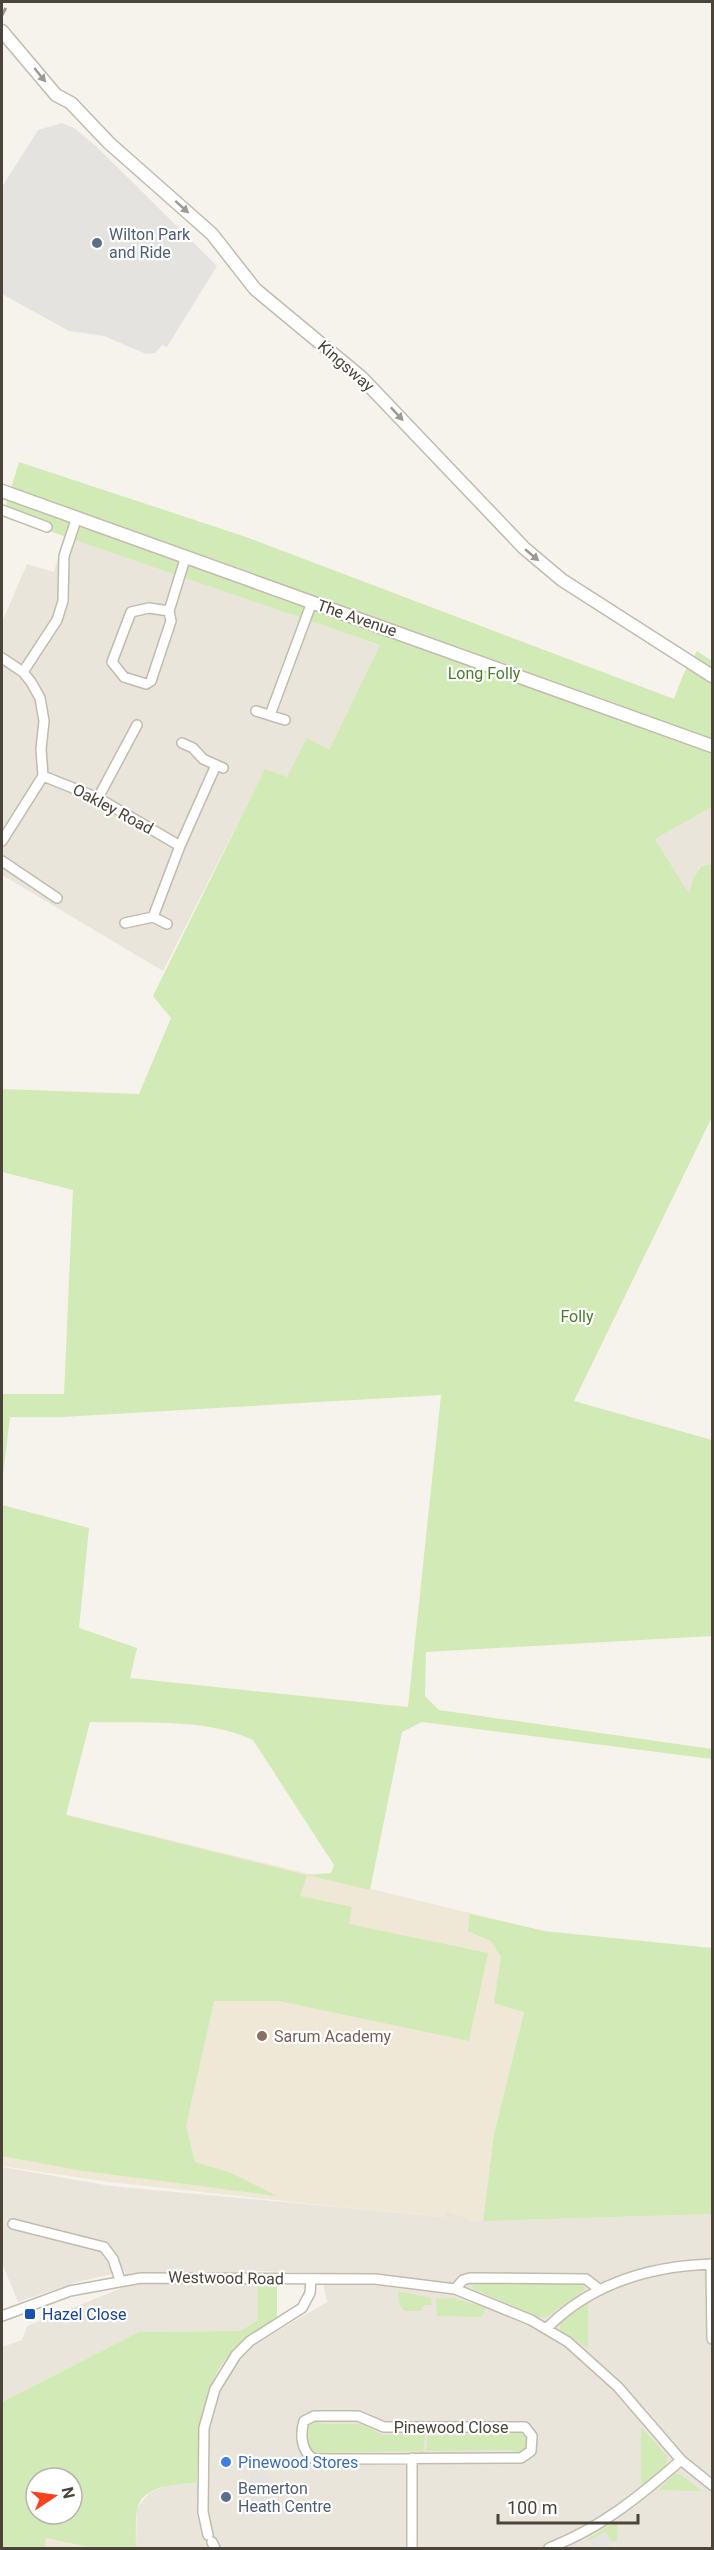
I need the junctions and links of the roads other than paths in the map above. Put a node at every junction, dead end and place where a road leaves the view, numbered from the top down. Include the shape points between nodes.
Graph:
1 (2, 31) edge
2 (2, 491) edge
3 (2, 510) edge
4 (76, 520) junction
5 (47, 527) dead end
6 (185, 559) junction
7 (312, 602) junction
8 (169, 611) junction
9 (2, 658) edge
10 (23, 672) junction
11 (712, 676) edge
12 (256, 711) dead end
13 (270, 716) junction
14 (285, 720) dead end
15 (137, 725) dead end
16 (182, 743) dead end
17 (712, 746) edge
18 (44, 776) junction
19 (99, 798) junction
20 (2, 841) edge
21 (180, 846) junction
22 (2, 861) edge
23 (57, 898) dead end
24 (153, 917) junction
25 (125, 923) dead end
26 (167, 924) dead end
27 (13, 2224) dead end
28 (712, 2264) edge
29 (120, 2280) junction
30 (311, 2280) junction
31 (455, 2289) junction
32 (600, 2290) junction
33 (2, 2303) edge
34 (4, 2315) edge
35 (546, 2329) junction
36 (712, 2339) edge
37 (412, 2458) junction
38 (681, 2460) junction
39 (712, 2485) edge
40 (574, 2538) junction
41 (212, 2542) edge
42 (412, 2548) edge
43 (549, 2548) edge
44 (580, 2548) edge

1 -> 11 street, Kingsway via 56,95 71,103 109,143 212,234 255,289 361,377 524,548 562,580
2 - 4 street, The Avenue
3 - 5 street
4 - 6 street, The Avenue
4 - 10 street via 64,556 63,601 57,620
6 - 7 street, The Avenue
6 - 8 street
7 - 13 street
7 - 17 street, The Avenue
8 - 8 street via 149,608 131,612 112,662 129,681 151,681 171,621
9 - 10 street
10 - 18 street via 44,710
12 - 13 street
13 - 14 street
15 - 19 street
16 - 21 street via 220,767
18 - 19 street, Oakley Road
18 - 20 street
19 - 21 street, Oakley Road
21 - 24 street
22 - 23 street
24 - 25 street
24 - 26 street
27 - 29 street via 104,2247
28 - 32 street via 658,2269
28 - 36 street
29 - 30 street, Westwood Road
29 - 34 street, Westwood Road via 70,2291
30 - 31 street, Westwood Road via 395,2280
30 - 41 street via 310,2293 302,2308 250,2341 236,2355 215,2389 204,2428 203,2512
31 - 32 street via 470,2278 586,2279
31 - 35 street, Westwood Road
32 - 35 street via 571,2307
33 - 34 street
35 - 38 street, Westwood Road via 597,2366
37 - 37 street, Pinewood Close via 314,2459 303,2447 304,2421 314,2416 358,2416 384,2427 525,2427 532,2436 531,2451 521,2458
37 - 42 street, Pinewood Close
38 - 39 street, Westwood Road
38 - 40 street via 618,2513
40 - 43 street
40 - 44 street

